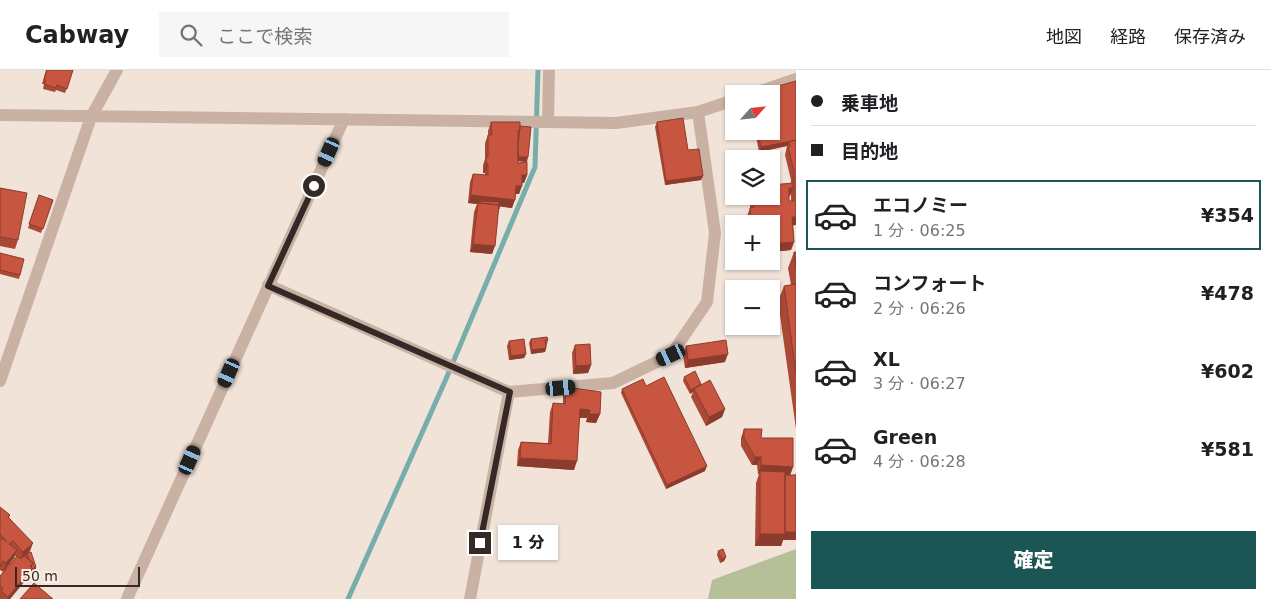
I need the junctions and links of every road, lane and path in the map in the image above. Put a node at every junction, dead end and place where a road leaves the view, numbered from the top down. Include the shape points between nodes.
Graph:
1 (117, 70) edge
2 (549, 70) edge
3 (796, 79) edge
4 (778, 85) edge
5 (725, 103) edge
6 (698, 112) junction
7 (0, 115) edge
8 (91, 117) junction
9 (344, 119) junction
10 (548, 122) junction
11 (268, 286) junction
12 (0, 381) edge
13 (510, 392) junction
14 (127, 599) edge
15 (470, 599) edge

1 - 8 street
2 - 10 street
3 - 4 street
5 - 6 street
6 - 10 street via 616,123
6 - 13 street via 715,233 707,302 671,355 613,383
7 - 8 street
8 - 9 street
8 - 12 street
9 - 10 street
9 - 11 street
11 - 13 street
11 - 14 street
13 - 15 street

